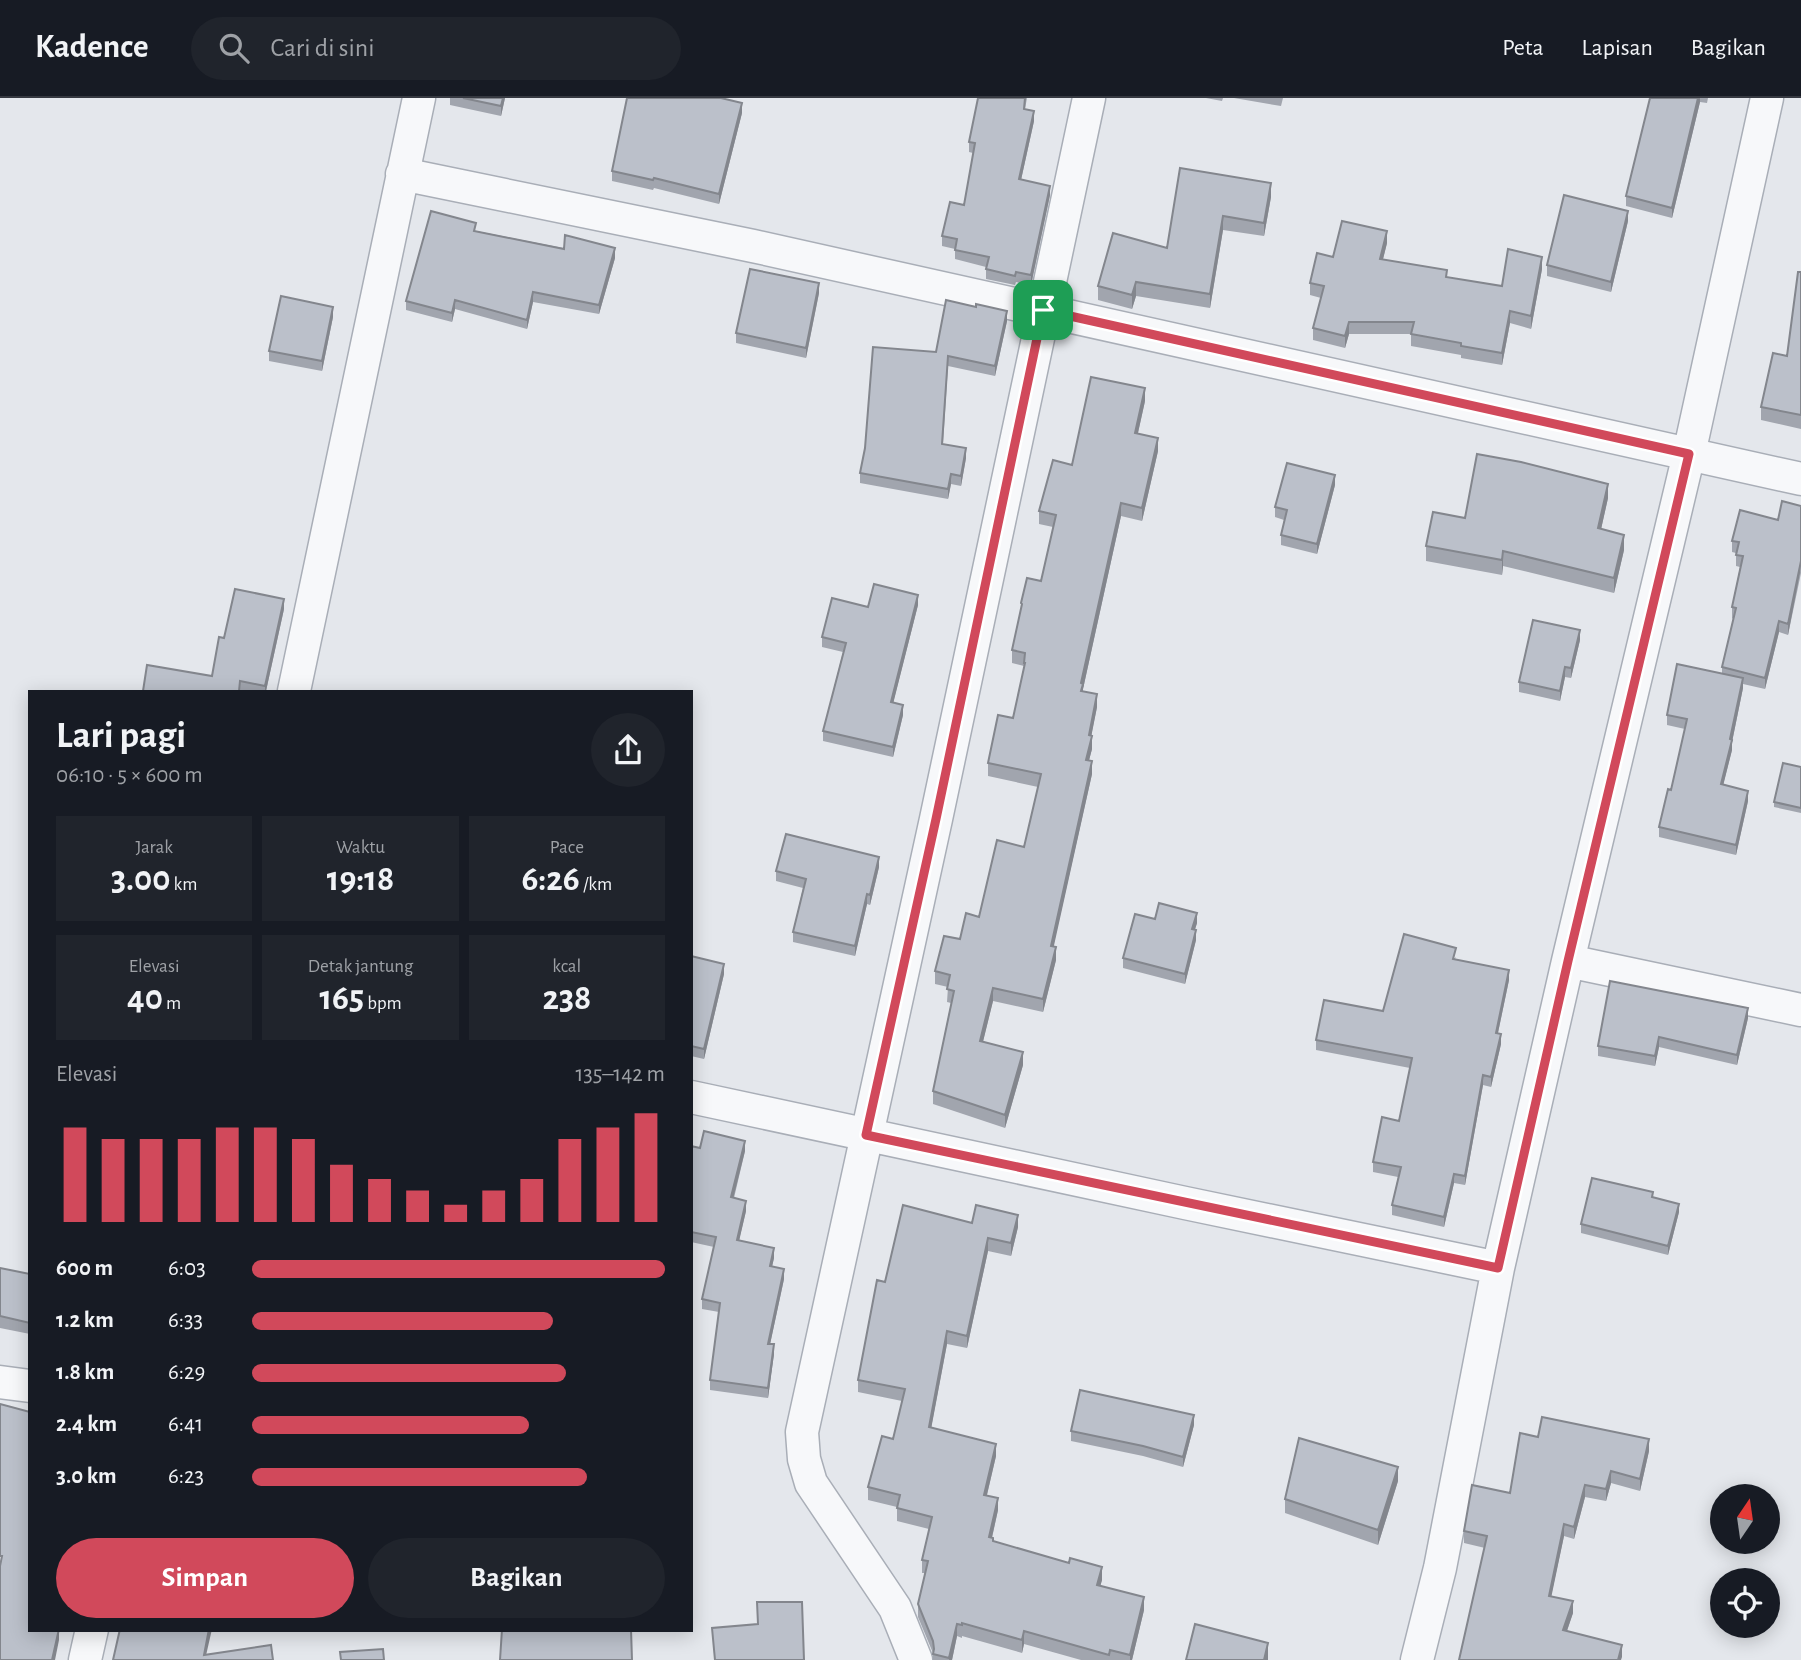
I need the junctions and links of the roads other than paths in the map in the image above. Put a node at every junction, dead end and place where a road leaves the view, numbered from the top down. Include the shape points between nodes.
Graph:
1 (419, 98) edge
2 (1088, 98) edge
3 (1767, 98) edge
4 (402, 174) junction
5 (1043, 310) junction
6 (1689, 454) junction
7 (1801, 479) edge
8 (294, 690) edge
9 (1568, 961) junction
10 (1801, 1010) edge
11 (693, 1097) edge
12 (866, 1135) junction
13 (1498, 1268) junction
14 (0, 1382) edge
15 (28, 1387) edge
16 (91, 1632) edge
17 (85, 1660) edge
18 (916, 1660) edge
19 (1417, 1660) edge

1 - 4 street
2 - 5 street
3 - 6 street
4 - 5 street
4 - 8 street
5 - 6 street
5 - 12 street
6 - 7 street
6 - 9 street
9 - 10 street
9 - 13 street
11 - 12 street
12 - 13 street
12 - 18 street via 802,1432 804,1460 811,1483 895,1608
13 - 19 street via 1440,1568
14 - 15 street
16 - 17 street

